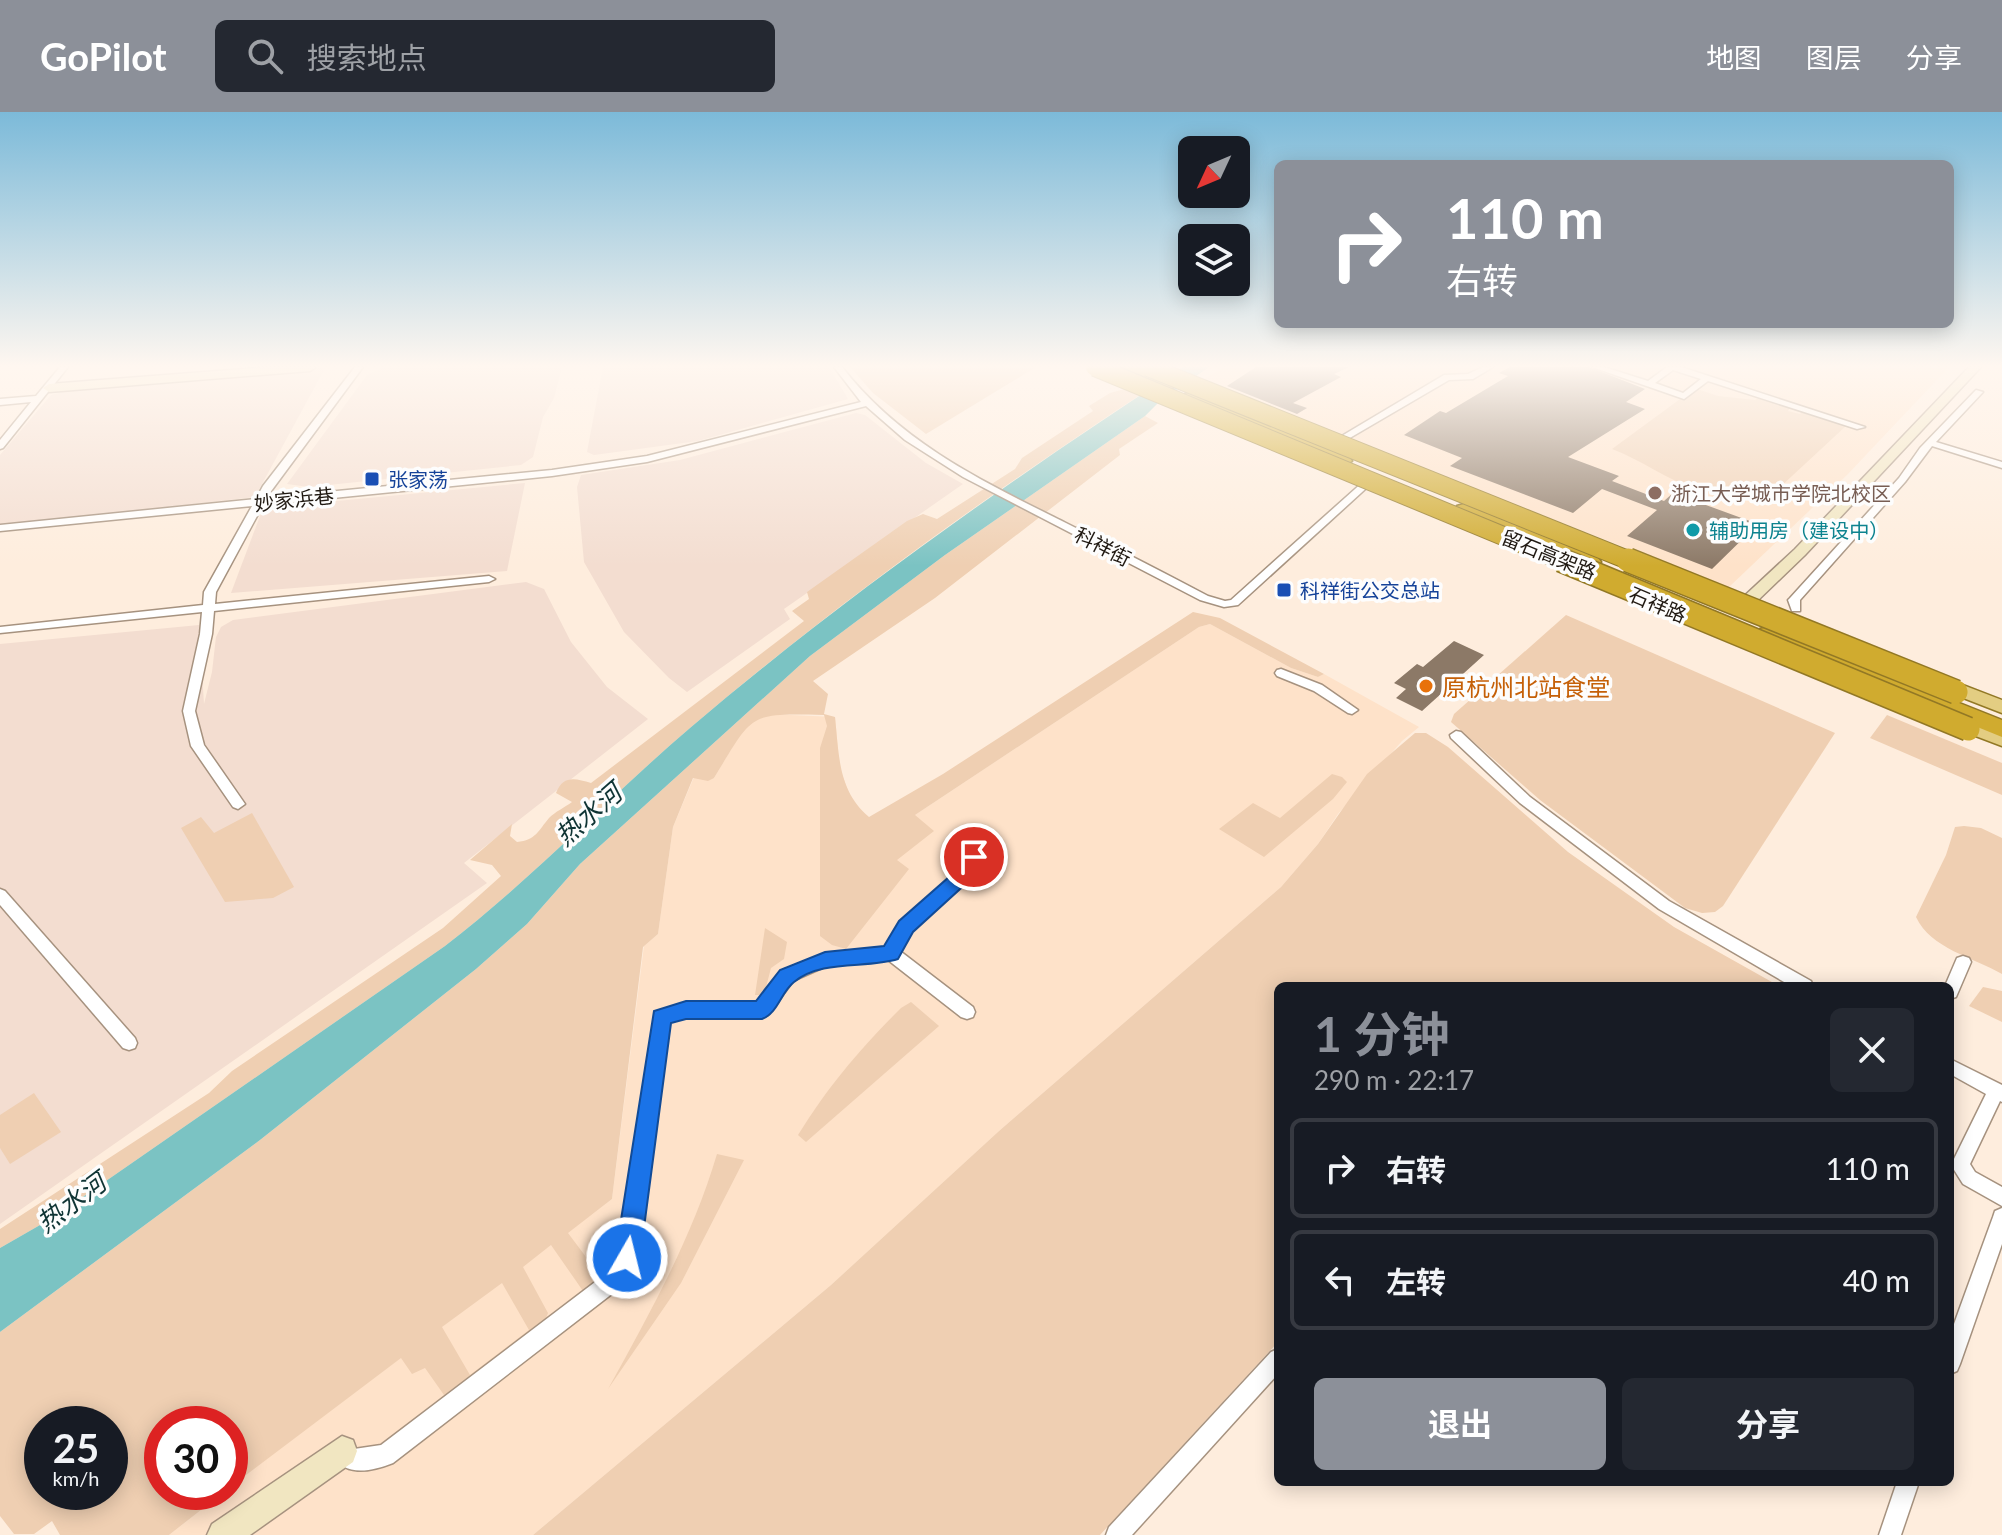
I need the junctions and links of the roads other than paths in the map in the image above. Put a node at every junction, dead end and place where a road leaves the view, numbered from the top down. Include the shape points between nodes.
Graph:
1 (307, 433) edge
2 (748, 433) edge
3 (904, 433) edge
4 (1257, 433) edge
5 (1262, 433) edge
6 (1298, 433) edge
7 (1302, 433) edge
8 (1319, 433) edge
9 (1371, 433) edge
10 (1909, 433) edge
11 (1940, 433) edge
12 (1931, 443) junction
13 (1347, 451) junction
14 (2002, 465) edge
15 (1367, 483) junction
16 (1482, 496) junction
17 (260, 502) junction
18 (1532, 516) joint
19 (1460, 522) junction
20 (0, 528) edge
21 (1526, 550) junction
22 (489, 579) dead end
23 (1738, 602) junction
24 (209, 607) junction
25 (1796, 609) dead end
26 (0, 630) edge
27 (1762, 631) junction
28 (1281, 673) dead end
29 (1939, 698) junction
30 (2002, 708) edge
31 (1352, 710) dead end
32 (2002, 719) edge
33 (2002, 729) edge
34 (1456, 735) dead end
35 (2002, 741) edge
36 (238, 804) dead end
37 (974, 857) dead end
38 (0, 895) edge
39 (891, 953) junction
40 (1963, 962) dead end
41 (1798, 982) edge
42 (1954, 983) edge
43 (967, 1012) dead end
44 (129, 1043) dead end
45 (1954, 1068) edge
46 (1999, 1093) edge
47 (2002, 1197) edge
48 (2002, 1217) edge
49 (1954, 1353) edge
50 (1274, 1363) edge
51 (342, 1451) joint
52 (1907, 1486) edge
53 (223, 1535) edge
54 (1117, 1535) edge
55 (1890, 1535) edge

1 - 17 street
2 - 17 street, 妙家浜巷 via 647,459 552,473
3 - 15 street, 科祥街 via 978,481 1224,604 1234,603
4 - 35 highway, 留石高架路, bridge
5 - 15 main road, 石祥路, bridge
6 - 13 highway, 留石高架路
7 - 30 highway, 留石高架路, bridge
8 - 16 main road, 石祥路, bridge
9 - 13 street
10 - 23 street via 1800,552
11 - 12 street
12 - 14 street
12 - 25 street via 1794,600
13 - 16 highway
13 - 19 highway
13 - 23 highway, 留石高架路
13 - 27 highway, 留石高架路
15 - 19 main road, 石祥路
16 - 18 main road, 石祥路
17 - 20 street, 妙家浜巷
17 - 24 street via 210,592
18 - 23 highway
19 - 21 main road, 石祥路
21 - 27 highway via 1608,573
21 - 35 main road, 石祥路
22 - 24 street
23 - 29 highway, 留石高架路
23 - 30 main road
24 - 26 street
24 - 36 street via 189,711 198,746
27 - 29 highway, 留石高架路
28 - 31 street via 1333,695
29 - 32 highway, 留石高架路
29 - 33 highway, 留石高架路
34 - 41 street via 1525,800 1664,905
37 - 39 street via 965,874 906,927
38 - 44 street
39 - 43 street
39 - 51 street via 825,960 787,976 762,1010 686,1010 662,1018 627,1258 610,1283 385,1455 350,1460
40 - 42 street
45 - 46 street
46 - 47 street via 1960,1165 1969,1178
48 - 49 street
50 - 54 street
51 - 53 street
52 - 55 street

